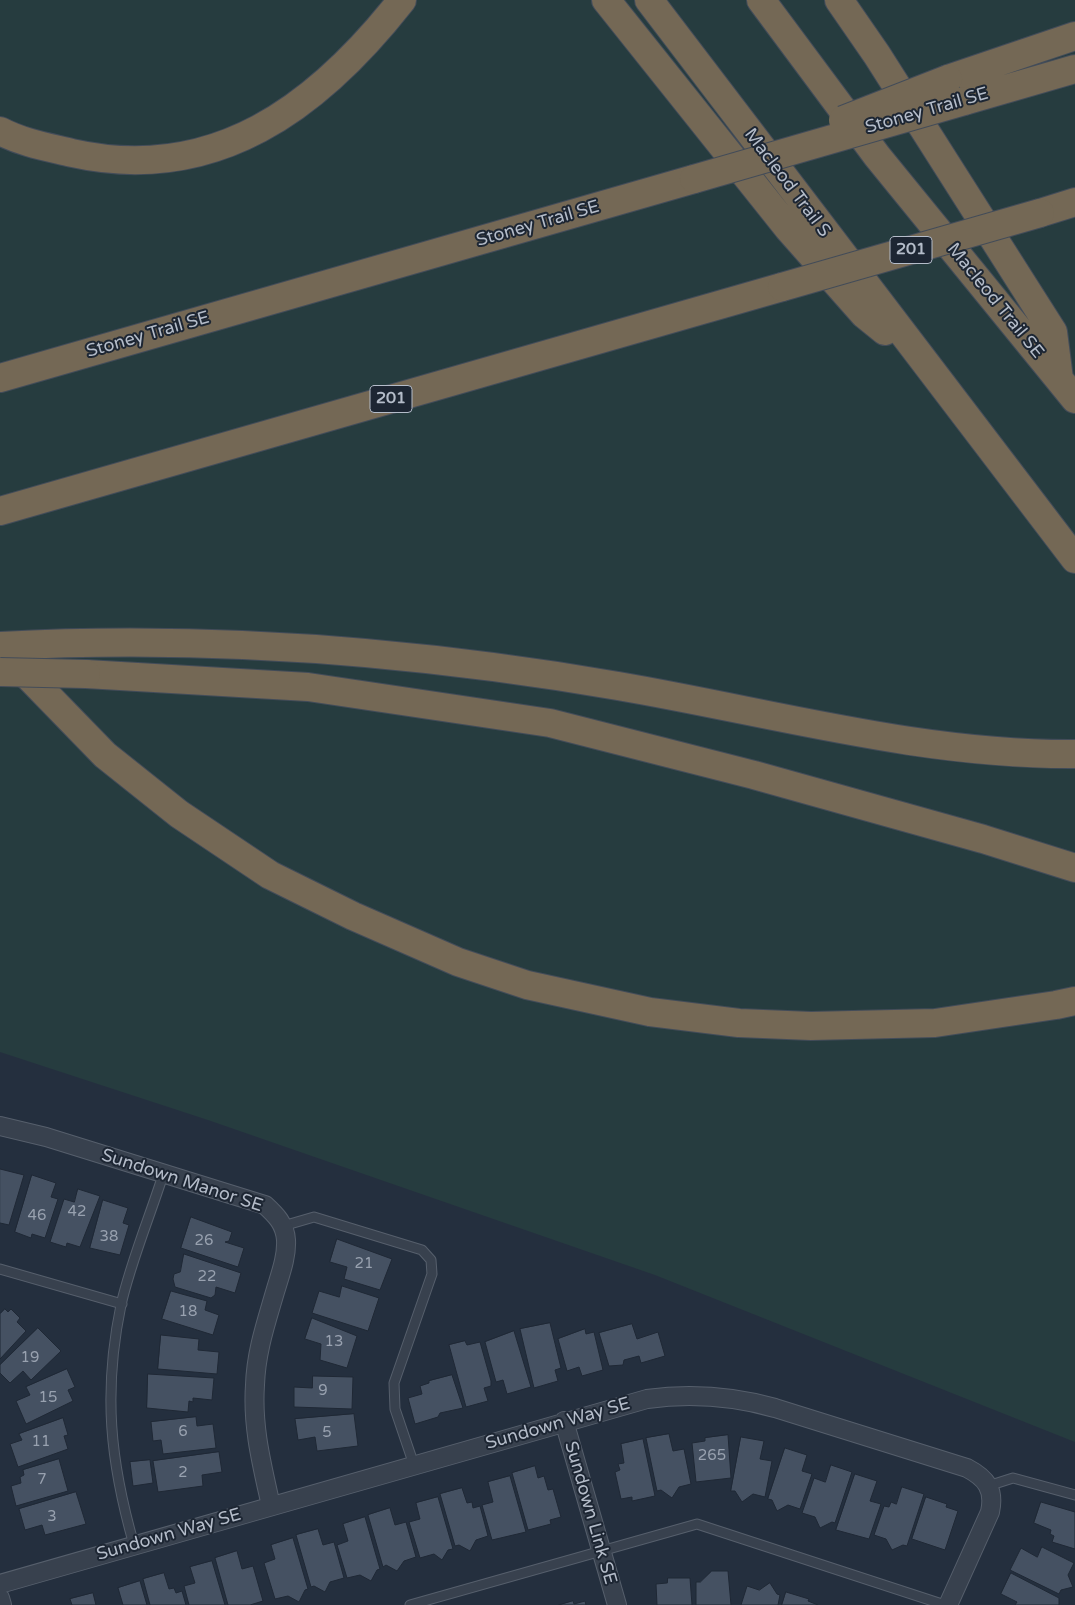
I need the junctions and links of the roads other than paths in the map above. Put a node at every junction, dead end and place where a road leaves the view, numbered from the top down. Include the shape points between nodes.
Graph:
1 (402, 0) edge
2 (606, 0) edge
3 (649, 0) edge
4 (760, 0) edge
5 (839, 0) edge
6 (1075, 36) edge
7 (1075, 69) edge
8 (0, 131) edge
9 (748, 163) junction
10 (1075, 202) edge
11 (926, 365) junction
12 (0, 378) edge
13 (1067, 389) edge
14 (0, 512) edge
15 (1075, 559) edge
16 (0, 646) edge
17 (0, 672) edge
18 (1075, 754) edge
19 (1075, 868) edge
20 (1075, 1000) edge
21 (0, 1126) edge
22 (163, 1175) junction
23 (283, 1226) junction
24 (0, 1270) edge
25 (122, 1304) junction
26 (564, 1421) junction
27 (414, 1464) junction
28 (988, 1486) junction
29 (1075, 1495) edge
30 (271, 1506) junction
31 (134, 1545) junction
32 (600, 1551) junction
33 (0, 1584) edge
34 (0, 1598) edge
35 (2, 1605) edge
36 (410, 1605) edge
37 (617, 1605) edge
38 (947, 1605) edge

1 - 8 highway via 331,78 303,102 232,143 188,156 99,159 18,141
2 - 11 highway via 788,228 864,314
3 - 11 highway, Macleod Trail S
4 - 13 highway, Macleod Trail SE via 877,156
5 - 13 highway via 1053,332
6 - 9 highway, bridge via 857,114
7 - 9 highway, Stoney Trail SE, bridge
9 - 12 highway, Stoney Trail SE, bridge
10 - 14 highway, 201, bridge
11 - 15 highway
16 - 18 highway via 169,643 262,646 440,660 630,688 897,740 983,751
16 - 20 highway via 105,755 179,814 270,875 353,916 467,965 527,985 650,1012 739,1024 811,1026 935,1023 1056,1006
17 - 19 highway, bridge via 308,687 550,723 763,777
21 - 22 street, Sundown Manor SE via 46,1137
22 - 23 street, Sundown Manor SE via 265,1205
22 - 25 lane
23 - 27 lane via 314,1216 422,1250 431,1260 432,1274 394,1383 396,1410
23 - 30 street, Sundown Manor SE via 286,1252 258,1350 255,1385 259,1453
24 - 25 lane
25 - 31 lane via 110,1389 112,1442 120,1498
26 - 27 street, Sundown Way SE
26 - 28 street, Sundown Way SE via 647,1399 723,1396 775,1408 967,1468 982,1476
26 - 32 street, Sundown Link SE
27 - 30 street, Sundown Way SE
28 - 29 lane via 1013,1478
28 - 38 street via 993,1500 990,1512
30 - 31 street, Sundown Way SE
31 - 33 street, Sundown Way SE
32 - 36 lane
32 - 37 street, Sundown Link SE
32 - 38 lane via 697,1524
34 - 35 street

